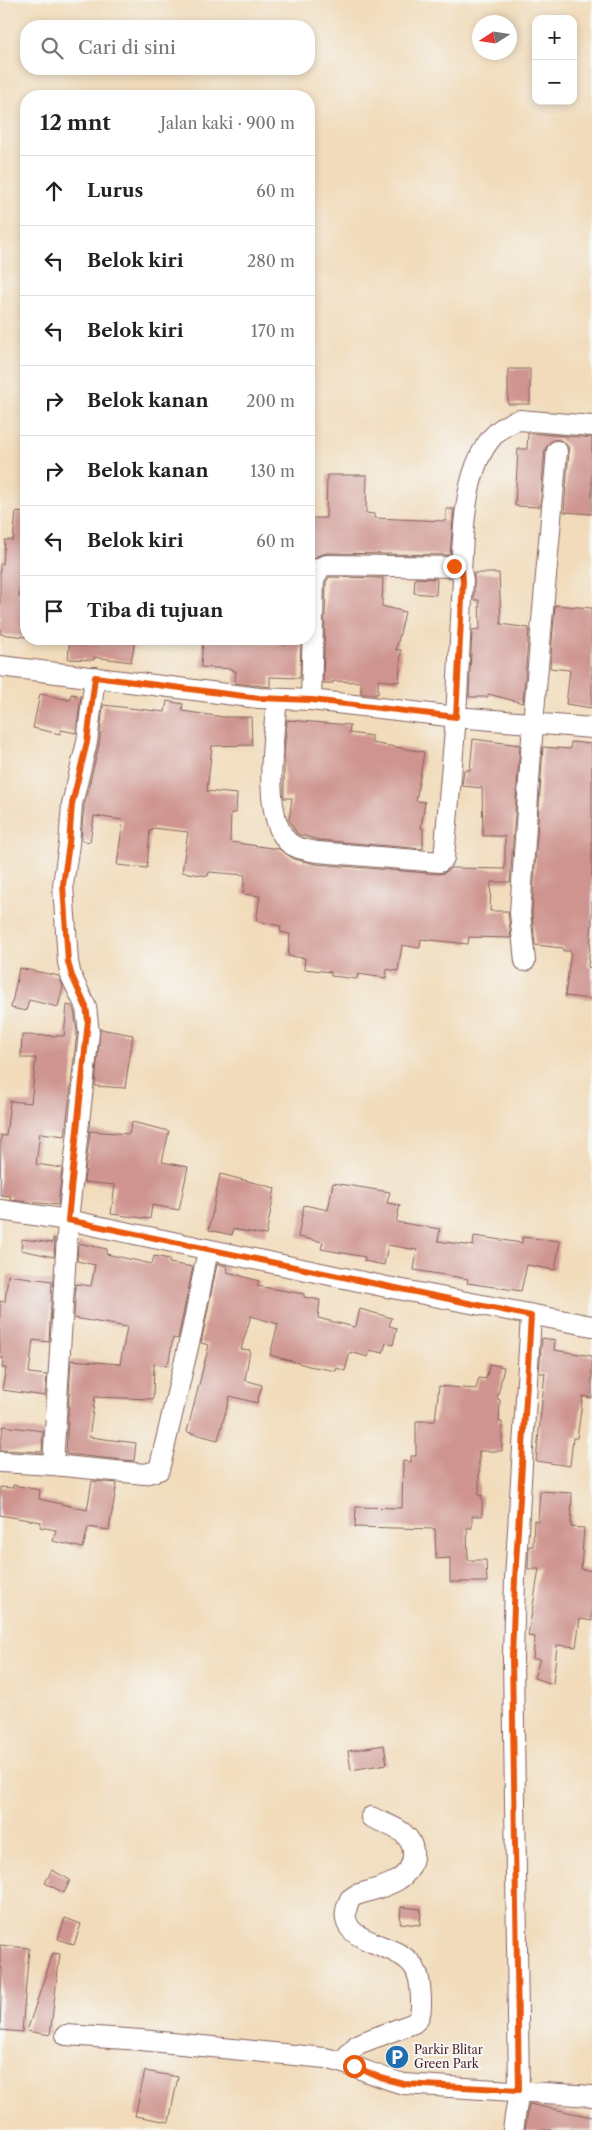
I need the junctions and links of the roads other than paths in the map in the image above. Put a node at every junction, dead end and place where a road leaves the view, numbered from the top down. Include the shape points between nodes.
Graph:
1 (592, 426) edge
2 (557, 451) dead end
3 (462, 571) junction
4 (315, 577) edge
5 (313, 645) edge
6 (0, 666) edge
7 (95, 677) junction
8 (277, 699) junction
9 (312, 700) junction
10 (456, 717) junction
11 (533, 723) junction
12 (592, 728) edge
13 (525, 961) dead end
14 (0, 1210) edge
15 (68, 1220) junction
16 (208, 1250) junction
17 (531, 1316) junction
18 (592, 1326) edge
19 (0, 1462) edge
20 (53, 1465) junction
21 (371, 1817) dead end
22 (66, 2035) dead end
23 (341, 2062) junction
24 (519, 2090) junction
25 (592, 2096) edge
26 (513, 2130) edge

1 - 3 street via 518,420 508,422 492,436 477,461 468,500
2 - 11 street
3 - 4 street via 454,566 327,565 321,567
3 - 10 street
5 - 9 street
6 - 7 street
7 - 8 street
7 - 15 street via 87,742 72,804 63,885 68,962 86,1007 88,1026
8 - 9 street
8 - 10 street via 272,766 274,808 289,842 317,852 440,862 444,858
9 - 10 street
10 - 11 street
11 - 12 street
11 - 13 street via 520,913
14 - 15 street
15 - 16 street
15 - 20 street
16 - 17 street
16 - 20 street via 159,1470 145,1474
17 - 18 street
17 - 24 street via 512,1658
19 - 20 street
21 - 23 street via 402,1832 412,1844 412,1861 406,1875 350,1899 347,1926 353,1933 409,1960 420,1982 421,2012 414,2023 358,2044
22 - 23 street
23 - 24 street via 404,2084
24 - 25 street
24 - 26 street

